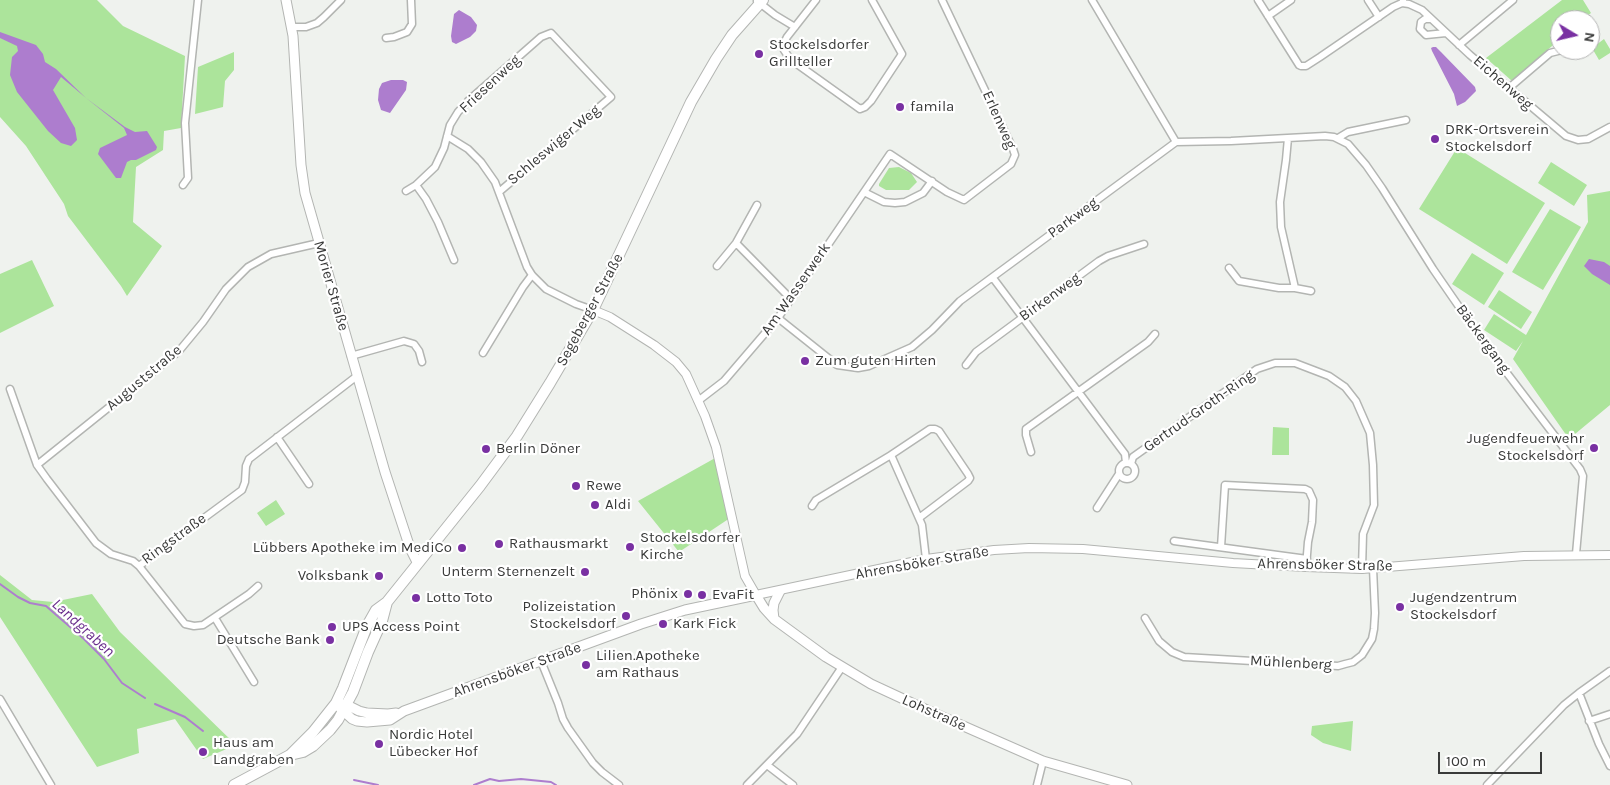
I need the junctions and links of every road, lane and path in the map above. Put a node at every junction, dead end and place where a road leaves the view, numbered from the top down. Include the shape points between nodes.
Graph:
1 (198, 0) edge
2 (286, 0) edge
3 (341, 0) edge
4 (412, 0) edge
5 (816, 0) edge
6 (872, 0) edge
7 (942, 0) edge
8 (1092, 0) edge
9 (1258, 0) edge
10 (1291, 0) edge
11 (1368, 0) edge
12 (1513, 0) edge
13 (760, 1) edge
14 (1403, 2) edge
15 (1268, 16) junction
16 (1379, 17) junction
17 (1431, 19) junction
18 (292, 27) junction
19 (795, 27) junction
20 (551, 33) joint
21 (1446, 33) junction
22 (386, 38) dead end
23 (1459, 45) junction
24 (1550, 53) edge
25 (1509, 88) junction
26 (1406, 120) dead end
27 (1610, 127) edge
28 (447, 136) junction
29 (1288, 138) junction
30 (1338, 138) junction
31 (1176, 142) junction
32 (890, 154) joint
33 (932, 181) junction
34 (183, 185) dead end
35 (416, 185) junction
36 (406, 191) dead end
37 (499, 192) junction
38 (864, 192) junction
39 (757, 205) dead end
40 (319, 243) junction
41 (736, 243) junction
42 (1144, 244) dead end
43 (454, 260) dead end
44 (717, 266) dead end
45 (1229, 268) dead end
46 (532, 275) junction
47 (993, 278) junction
48 (1295, 288) junction
49 (1311, 291) dead end
50 (790, 299) junction
51 (593, 310) junction
52 (1022, 317) junction
53 (778, 318) junction
54 (1155, 334) dead end
55 (483, 353) dead end
56 (351, 356) junction
57 (422, 362) dead end
58 (966, 365) dead end
59 (357, 376) junction
60 (10, 390) dead end
61 (1078, 394) junction
62 (698, 401) junction
63 (277, 437) junction
64 (1032, 452) dead end
65 (891, 455) junction
66 (1129, 463) junction
67 (37, 464) junction
68 (1119, 474) junction
69 (308, 484) dead end
70 (812, 506) dead end
71 (1097, 508) dead end
72 (919, 518) junction
73 (1174, 541) dead end
74 (1221, 547) junction
75 (1576, 554) junction
76 (1610, 555) edge
77 (926, 559) junction
78 (417, 562) junction
79 (1306, 563) junction
80 (139, 566) junction
81 (1373, 568) junction
82 (1362, 569) junction
83 (258, 586) dead end
84 (780, 591) junction
85 (756, 595) junction
86 (386, 602) junction
87 (215, 618) junction
88 (1145, 618) dead end
89 (774, 619) junction
90 (541, 661) junction
91 (842, 667) junction
92 (1610, 671) edge
93 (254, 682) dead end
94 (1579, 692) junction
95 (0, 700) edge
96 (336, 703) junction
97 (345, 708) junction
98 (1610, 714) edge
99 (1590, 722) junction
100 (290, 755) junction
101 (1044, 761) junction
102 (768, 765) junction
103 (1610, 766) edge
104 (1108, 782) edge
105 (51, 785) edge
106 (234, 785) edge
107 (619, 785) edge
108 (747, 785) edge
109 (793, 785) edge
110 (1037, 785) edge
111 (1127, 785) edge
112 (1487, 785) edge

1 - 34 street via 186,103 188,178
2 - 18 main road, Morier Straße
3 - 18 street via 317,22 306,27
4 - 22 street via 412,24 407,32
5 - 19 street
6 - 19 street via 902,54 871,101 860,110 790,59 783,45
7 - 33 street, Erlenweg via 1015,155 1011,164 964,200
8 - 31 street
9 - 15 street
10 - 15 street
11 - 16 street
12 - 23 street
13 - 19 street via 774,16
13 - 51 main road, Segeberger Straße via 732,35 692,102
14 - 16 street
14 - 17 street, Eichenweg via 1422,10
15 - 16 street via 1301,66 1306,66
17 - 21 street, Eichenweg
17 - 21 street via 1421,22 1420,29 1426,35
18 - 40 main road, Morier Straße via 301,165
20 - 28 street, Friesenweg via 541,37 468,101 450,125
20 - 37 street, Schleswiger Weg via 611,97
21 - 23 street, Eichenweg
23 - 25 street, Eichenweg
24 - 25 street
25 - 27 street, Eichenweg via 1566,136 1588,139
26 - 30 street via 1348,132
28 - 35 street, Friesenweg via 435,167
28 - 37 street via 481,162
29 - 30 street
29 - 31 street
29 - 48 street via 1280,202 1281,227
30 - 75 street, Bäckergang via 1348,144 1366,165 1484,343 1580,469 1584,476
31 - 47 street, Parkweg
32 - 33 street, Erlenweg
32 - 38 street, Am Wasserwerk
33 - 38 street via 922,193 905,202 884,202
35 - 36 street, Friesenweg
35 - 43 street via 438,222
37 - 46 street
38 - 50 street, Am Wasserwerk
39 - 41 street
40 - 56 main road, Morier Straße
40 - 67 street, Auguststraße via 271,254 248,267 226,288 179,351
41 - 44 street
41 - 50 street
42 - 52 street, Birkenweg via 1108,256
45 - 48 street via 1239,281
46 - 51 street via 546,289
46 - 55 street
47 - 52 street, Gertrud-Groth-Ring
47 - 53 street, Parkweg via 960,301 912,347 869,366 836,365
48 - 49 street
50 - 53 street, Am Wasserwerk
51 - 62 street via 650,342 676,362 686,374
51 - 78 main road, Segeberger Straße via 499,462
52 - 58 street, Birkenweg via 976,352
52 - 61 street, Gertrud-Groth-Ring
53 - 62 street, Am Wasserwerk via 724,381
54 - 61 street
56 - 57 street via 404,341 414,344
56 - 59 main road, Morier Straße
59 - 63 street, Ringstraße
59 - 78 main road, Morier Straße via 385,472
60 - 67 street, Ringstraße
61 - 64 street via 1026,429
61 - 66 street, Gertrud-Groth-Ring
62 - 85 street via 716,447 745,576
63 - 69 street
63 - 80 street, Ringstraße via 249,459 242,490
65 - 70 street via 816,500
65 - 72 street
65 - 72 street via 930,429 935,429 970,478
66 - 68 street, Gertrud-Groth-Ring via 1122,465
66 - 68 street, Gertrud-Groth-Ring via 1135,471 1134,476 1123,478
66 - 82 street, Gertrud-Groth-Ring via 1257,369 1275,363 1295,364 1329,376 1345,387 1356,401 1370,433 1374,505 1363,534
67 - 80 street, Ringstraße via 96,543 111,554
68 - 71 street, Gertrud-Groth-Ring
72 - 77 street
73 - 74 street, Ahrensböker Straße
74 - 79 street, Ahrensböker Straße
74 - 79 street via 1225,485 1305,489 1312,500
75 - 76 street, Ahrensböker Straße
75 - 81 street, Ahrensböker Straße
77 - 79 street, Ahrensböker Straße via 994,550 1056,548
77 - 84 street, Ahrensböker Straße
78 - 86 main road, Segeberger Straße
79 - 82 street, Ahrensböker Straße
80 - 87 street via 185,624 203,625
81 - 82 street, Ahrensböker Straße
81 - 88 street, Mühlenberg via 1375,613 1372,638 1362,655 1353,662 1338,666 1184,657 1159,641
83 - 87 street
84 - 85 street, Ahrensböker Straße
84 - 89 main road via 774,603
85 - 89 main road, Lohstraße
85 - 90 main road, Ahrensböker Straße via 675,613
86 - 96 main road, Segeberger Straße via 376,610 367,626
86 - 97 main road, Segeberger Straße via 382,621
87 - 93 street
89 - 91 main road, Lohstraße
90 - 97 main road, Ahrensböker Straße via 404,712 367,713
90 - 107 street via 568,728 593,763
91 - 101 main road, Lohstraße via 871,684
91 - 102 street via 797,734
92 - 94 street
94 - 99 street
94 - 112 street
95 - 105 street
96 - 97 main road
96 - 100 main road, Segeberger Straße
97 - 100 main road, Segeberger Straße via 330,730 313,746
98 - 99 street
99 - 103 street
100 - 106 main road, Segeberger Straße
101 - 104 main road, Lohstraße
101 - 110 street
102 - 108 street
102 - 109 street
104 - 111 main road, Lohstraße

